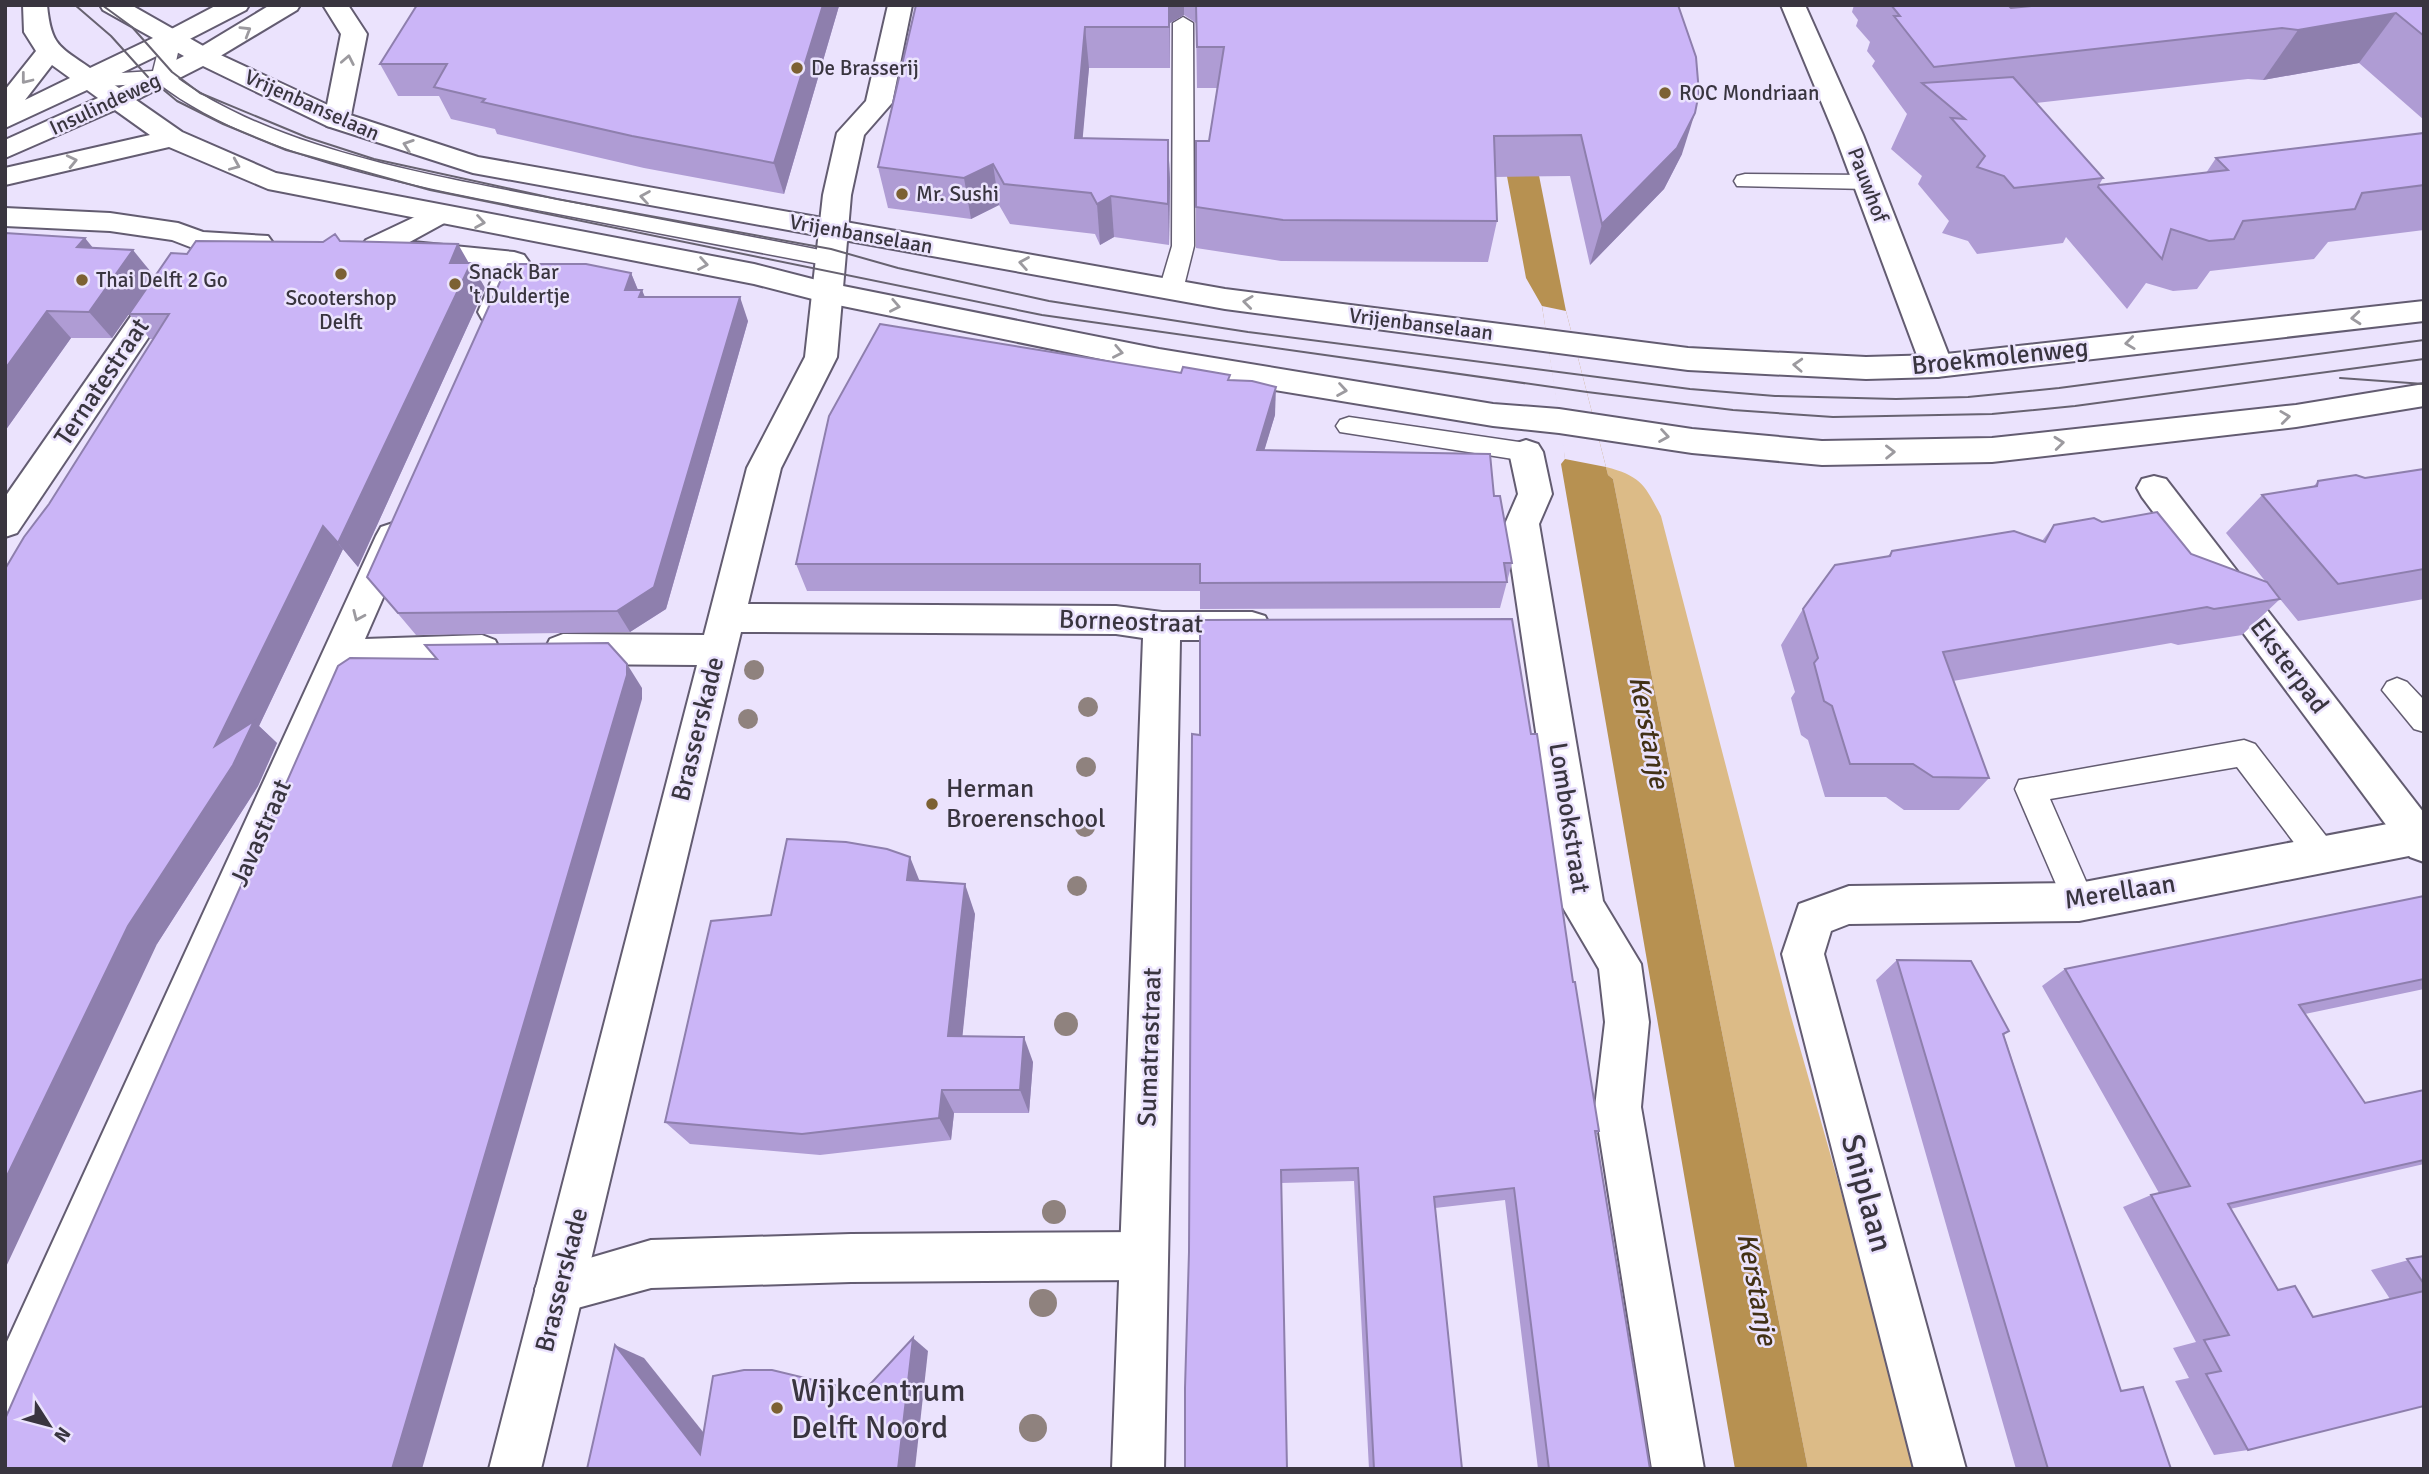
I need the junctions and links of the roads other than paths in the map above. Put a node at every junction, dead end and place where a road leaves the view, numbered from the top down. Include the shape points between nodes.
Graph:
1 (35, 5) edge
2 (112, 5) edge
3 (237, 5) edge
4 (288, 5) edge
5 (335, 5) edge
6 (901, 5) edge
7 (1793, 5) edge
8 (1183, 23) dead end
9 (171, 39) junction
10 (49, 51) junction
11 (203, 56) junction
12 (162, 77) junction
13 (89, 81) junction
14 (118, 99) junction
15 (5, 108) edge
16 (5, 120) edge
17 (337, 120) junction
18 (172, 138) junction
19 (5, 150) edge
20 (5, 177) edge
21 (1745, 181) dead end
22 (1867, 182) junction
23 (438, 215) junction
24 (5, 217) edge
25 (834, 228) junction
26 (198, 241) junction
27 (280, 244) edge
28 (829, 276) junction
29 (1171, 290) junction
30 (2424, 312) edge
31 (481, 338) edge
32 (1575, 344) joint
33 (1937, 366) junction
34 (2424, 395) edge
35 (1349, 426) dead end
36 (1526, 452) joint
37 (2154, 488) dead end
38 (408, 503) edge
39 (5, 524) edge
40 (1161, 626) junction
41 (1287, 626) edge
42 (722, 634) junction
43 (341, 655) junction
44 (2397, 690) dead end
45 (2424, 720) edge
46 (2422, 838) edge
47 (2322, 855) junction
48 (2079, 902) junction
49 (1814, 918) joint
50 (1144, 1256) junction
51 (559, 1289) junction
52 (5, 1404) edge
53 (515, 1469) edge
54 (1138, 1469) edge
55 (1678, 1469) edge
56 (1940, 1469) edge

1 - 10 street via 37,32
2 - 9 street, Vrijenbanselaan
3 - 9 street, Insulindeweg
11 -> 4 street, Insulindeweg
17 -> 5 street via 354,34
6 - 25 street, Brasserskade via 879,103 851,133
7 - 22 street, Pauwhof
8 - 29 lane via 1183,246
9 - 11 street, Vrijenbanselaan
9 - 12 lane
9 - 13 street, Insulindeweg
10 - 13 street, Vrijenbanselaan
10 -> 15 street
11 - 12 street, Insulindeweg
11 - 17 street, Vrijenbanselaan
12 - 13 lane
12 - 14 street, Insulindeweg
12 - 28 lane, Vrijenbanselaan via 190,98 294,143 435,183 550,206
13 - 14 street, Vrijenbanselaan
13 - 16 street, Insulindeweg
14 - 18 street, Vrijenbanselaan
14 - 19 street, Insulindeweg
25 -> 17 street, Vrijenbanselaan via 473,165
20 -> 18 street
18 -> 23 street, Vrijenbanselaan via 268,180
21 - 22 lane
22 - 33 street, Pauwhof
23 -> 28 street, Vrijenbanselaan via 754,274
23 - 31 street via 362,246 514,262
24 - 26 street via 110,222 178,232
25 - 28 street, Brasserskade
29 -> 25 street, Vrijenbanselaan
26 - 27 street
26 - 39 street, Ternatestraat
28 -> 34 street, Vrijenbanselaan via 1159,360 1493,415 1822,453 1992,450 2296,416
28 - 42 street, Brasserskade via 821,357 764,468
32 -> 29 street, Vrijenbanselaan
30 -> 33 street, Broekmolenweg
33 -> 32 street, Broekmolenweg via 1867,369 1734,362
35 - 36 lane
36 - 55 street, Lombokstraat via 1535,494 1522,524 1523,625 1583,906 1619,964 1627,1022 1618,1107
37 - 46 street, Eksterpad
38 -> 43 street, Javastraat
40 - 41 street, Borneostraat
40 - 42 street, Borneostraat via 1116,620
40 - 50 street, Sumatrastraat
42 - 43 street, Borneostraat via 518,649
42 - 51 street, Brasserskade
43 - 52 street, Javastraat
44 - 45 lane
46 - 47 street, Merellaan
47 - 48 street, Merellaan
47 - 48 lane via 2244,753 2029,789
48 - 49 street, Merellaan via 1849,905
49 - 56 street, Sniplaan via 1803,954
50 - 51 street via 651,1264
50 - 54 street, Sumatrastraat
51 - 53 street, Brasserskade

